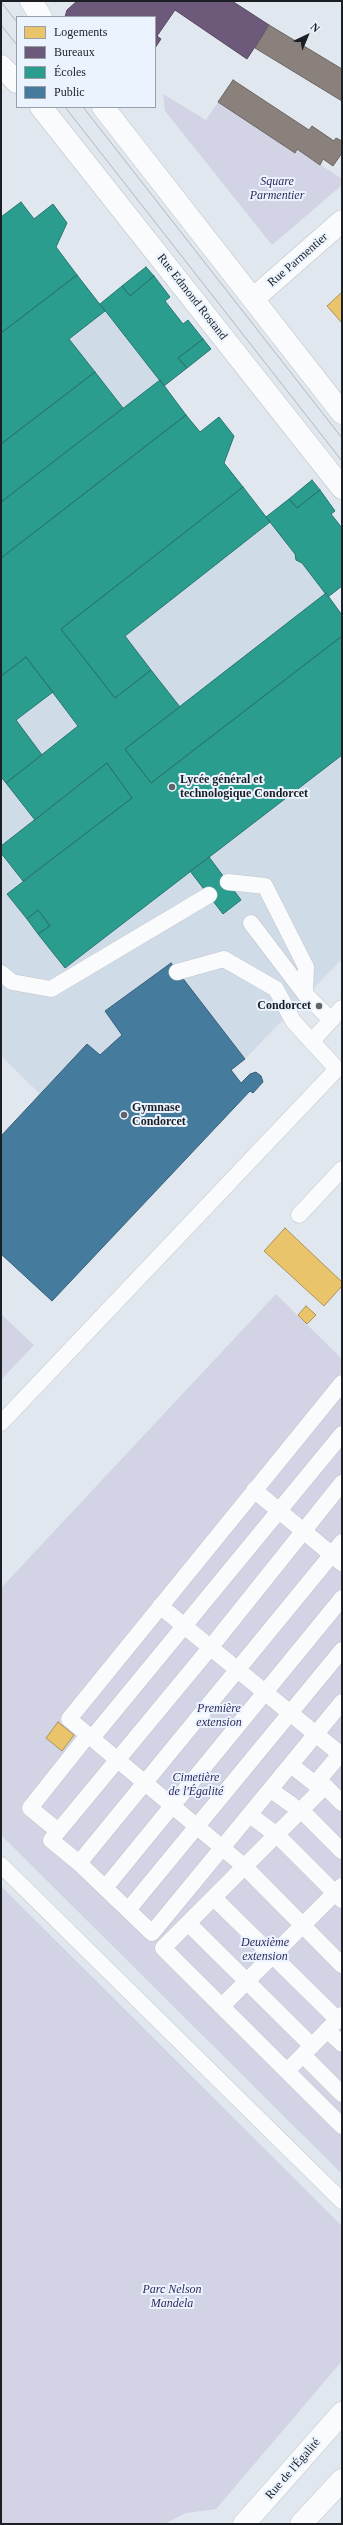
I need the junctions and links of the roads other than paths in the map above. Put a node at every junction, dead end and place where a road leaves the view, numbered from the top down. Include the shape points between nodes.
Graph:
1 (31, 1) edge
2 (40, 16) edge
3 (1, 66) edge
4 (16, 81) edge
5 (42, 108) edge
6 (104, 108) edge
7 (342, 221) edge
8 (253, 299) junction
9 (342, 412) edge
10 (342, 488) edge
11 (228, 882) dead end
12 (209, 895) dead end
13 (250, 923) dead end
14 (178, 972) dead end
15 (1, 973) edge
16 (305, 994) junction
17 (342, 1008) edge
18 (331, 1020) junction
19 (312, 1041) junction
20 (340, 1066) edge
21 (342, 1169) edge
22 (300, 1215) dead end
23 (342, 1383) edge
24 (1, 1423) edge
25 (342, 1434) edge
26 (342, 1483) edge
27 (254, 1490) junction
28 (279, 1510) junction
29 (303, 1530) junction
30 (342, 1542) edge
31 (337, 1558) edge
32 (342, 1598) edge
33 (160, 1606) junction
34 (184, 1626) junction
35 (210, 1648) junction
36 (342, 1650) edge
37 (237, 1670) junction
38 (266, 1693) junction
39 (342, 1702) edge
40 (290, 1713) junction
41 (316, 1735) junction
42 (90, 1737) junction
43 (341, 1753) edge
44 (117, 1759) junction
45 (291, 1764) junction
46 (145, 1783) junction
47 (270, 1790) junction
48 (342, 1803) edge
49 (172, 1806) junction
50 (296, 1808) junction
51 (250, 1814) junction
52 (197, 1827) junction
53 (58, 1831) junction
54 (273, 1833) junction
55 (222, 1849) junction
56 (342, 1851) edge
57 (79, 1863) junction
58 (1, 1865) edge
59 (245, 1867) junction
60 (105, 1888) junction
61 (340, 1893) edge
62 (214, 1898) junction
63 (128, 1910) junction
64 (188, 1923) junction
65 (303, 1925) junction
66 (272, 1956) junction
67 (342, 1964) edge
68 (247, 1981) junction
69 (222, 2006) junction
70 (336, 2021) edge
71 (342, 2044) edge
72 (307, 2050) junction
73 (287, 2071) junction
74 (342, 2094) edge
75 (342, 2126) edge
76 (342, 2201) edge
77 (342, 2413) edge
78 (342, 2480) edge
79 (244, 2524) edge
80 (301, 2524) edge

1 - 2 main road
3 - 4 main road
5 - 10 main road, Rue Edmond Rostand
6 - 8 main road
7 - 8 main road, Rue Parmentier
8 - 9 main road
11 - 16 lane via 265,886 306,967
12 - 15 lane via 52,989 12,982
13 - 16 lane
14 - 19 lane via 224,959 276,989 293,1021
16 - 18 lane
17 - 18 lane
18 - 19 lane
19 - 20 lane
20 - 24 lane
21 - 22 lane
23 - 27 lane
25 - 28 lane
26 - 29 lane
27 - 28 lane
27 - 33 lane
28 - 29 lane
28 - 34 lane
29 - 31 lane
29 - 35 lane
30 - 31 lane
31 - 37 lane
32 - 38 lane
33 - 34 lane
33 - 42 lane via 69,1719
34 - 35 lane
34 - 42 lane
35 - 37 lane
35 - 44 lane
36 - 40 lane
37 - 38 lane
37 - 46 lane
38 - 40 lane
38 - 49 lane
39 - 41 lane
40 - 41 lane
40 - 52 lane
41 - 43 lane
41 - 45 lane
42 - 44 lane
42 - 53 lane via 30,1808
43 - 45 lane via 315,1784
44 - 46 lane
44 - 53 lane
45 - 47 lane
46 - 49 lane
46 - 57 lane
47 - 50 lane
47 - 51 lane
48 - 50 lane via 325,1786
49 - 52 lane
49 - 60 lane
50 - 54 lane
50 - 56 lane
51 - 54 lane
51 - 55 lane
52 - 55 lane
52 - 63 lane
53 - 57 lane via 51,1840
54 - 59 lane
54 - 61 lane
55 - 59 lane
55 - 63 lane via 152,1933
57 - 60 lane
58 - 76 lane
59 - 62 lane
59 - 65 lane
60 - 63 lane
61 - 65 lane
62 - 64 lane
62 - 66 lane
64 - 68 lane
64 - 69 lane via 163,1948
65 - 66 lane
65 - 67 lane
66 - 68 lane
66 - 70 lane
68 - 69 lane
68 - 72 lane
69 - 73 lane
70 - 71 lane
70 - 72 lane
72 - 73 lane
72 - 74 lane
73 - 75 lane
77 - 79 main road, Rue de l'Égalité
78 - 80 main road

